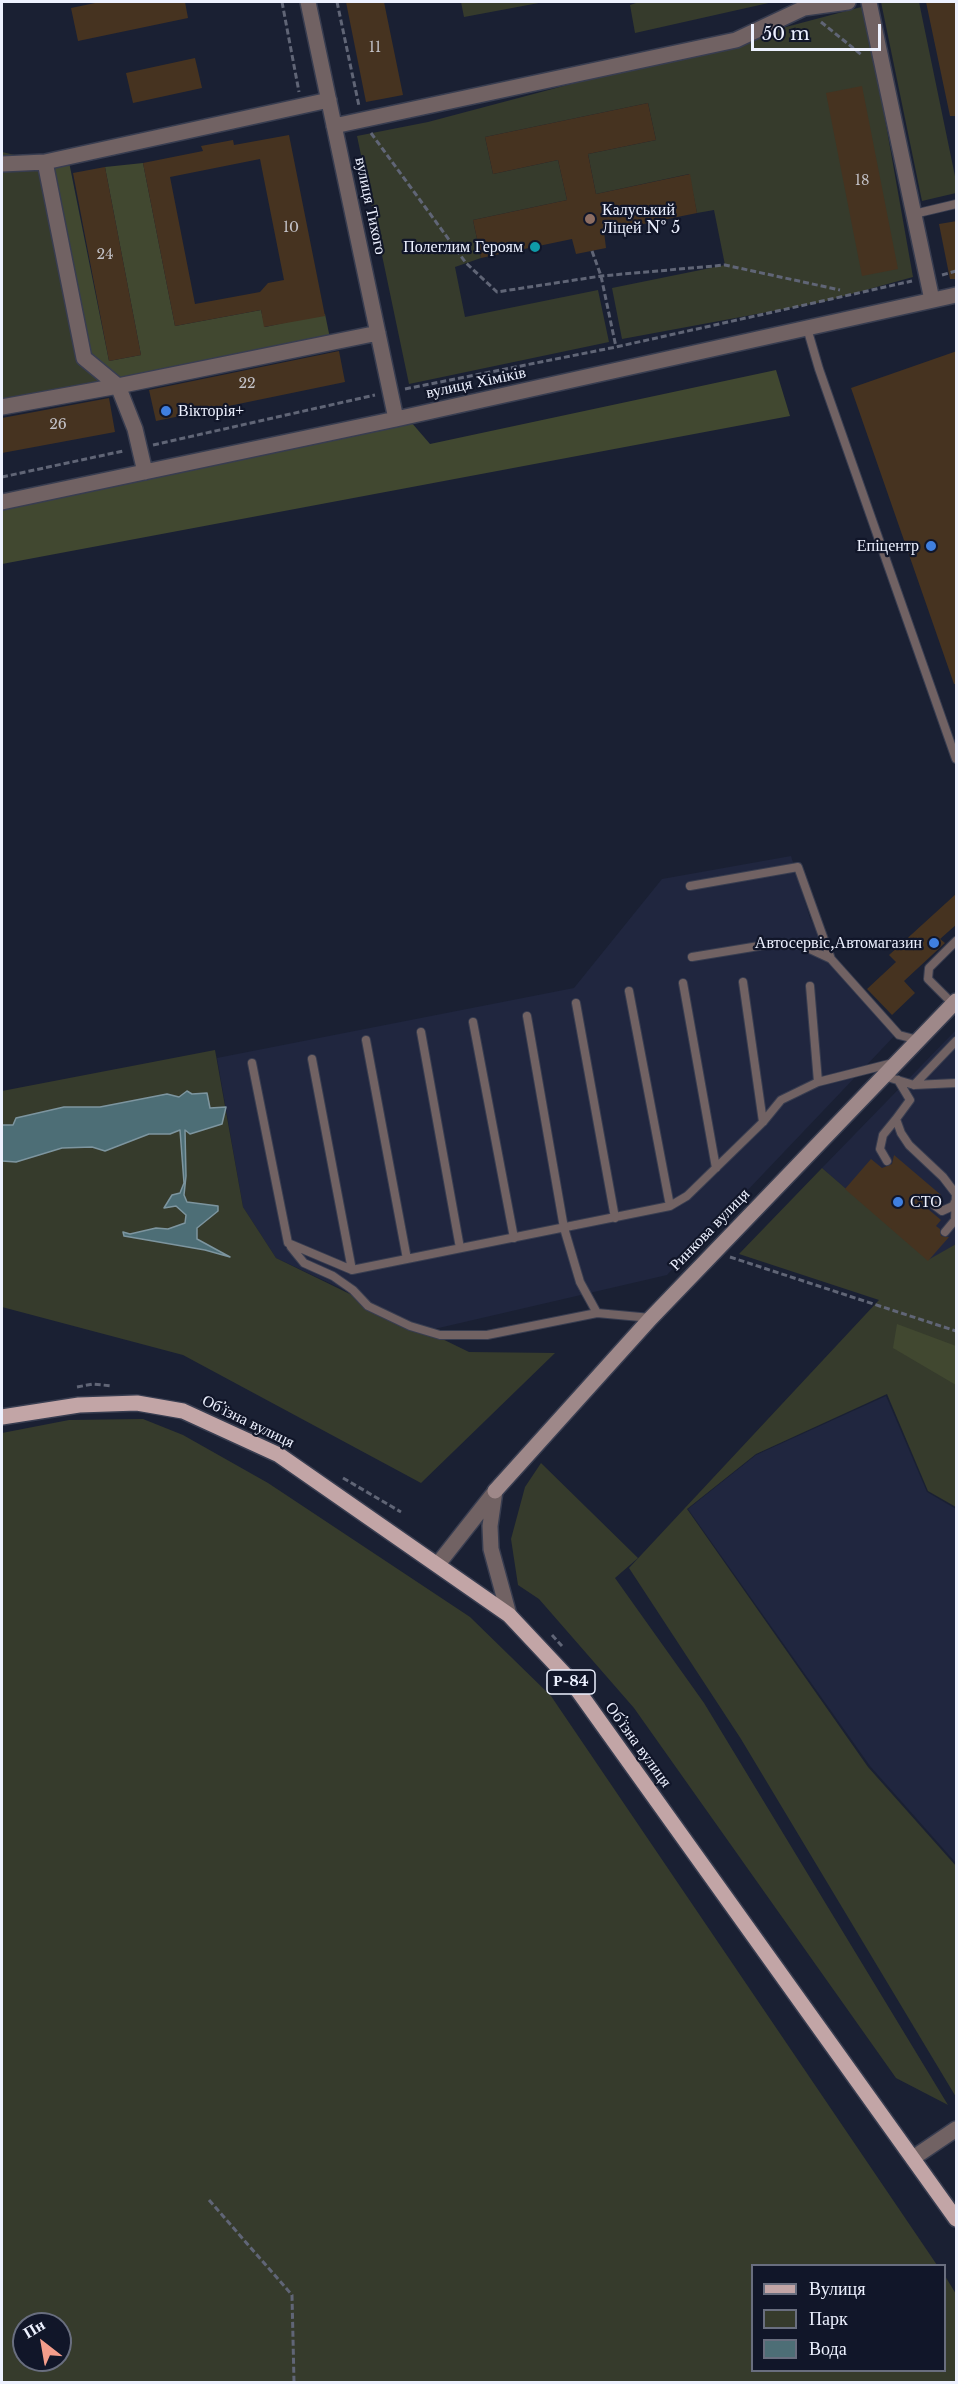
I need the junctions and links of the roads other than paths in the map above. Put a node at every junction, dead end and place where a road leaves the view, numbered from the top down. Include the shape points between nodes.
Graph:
1 (308, 2) edge
2 (848, 2) edge
3 (869, 2) edge
4 (329, 100) junction
5 (334, 126) junction
6 (45, 162) junction
7 (2, 164) edge
8 (957, 204) edge
9 (914, 214) junction
10 (957, 295) edge
11 (932, 300) junction
12 (807, 328) junction
13 (378, 333) junction
14 (118, 387) junction
15 (2, 407) edge
16 (396, 419) junction
17 (145, 472) junction
18 (2, 502) edge
19 (957, 759) edge
20 (690, 886) dead end
21 (957, 941) edge
22 (692, 957) dead end
23 (831, 959) junction
24 (743, 982) dead end
25 (683, 983) dead end
26 (810, 986) dead end
27 (629, 991) dead end
28 (955, 1002) edge
29 (576, 1003) dead end
30 (527, 1016) dead end
31 (473, 1023) dead end
32 (421, 1032) dead end
33 (366, 1040) dead end
34 (918, 1040) junction
35 (957, 1041) edge
36 (312, 1059) dead end
37 (898, 1061) junction
38 (252, 1063) dead end
39 (891, 1078) junction
40 (818, 1082) junction
41 (957, 1083) edge
42 (914, 1085) junction
43 (896, 1119) junction
44 (763, 1122) junction
45 (887, 1161) dead end
46 (716, 1168) junction
47 (956, 1200) edge
48 (934, 1205) dead end
49 (670, 1206) junction
50 (615, 1218) junction
51 (564, 1228) junction
52 (945, 1232) dead end
53 (514, 1238) junction
54 (288, 1243) junction
55 (460, 1248) junction
56 (407, 1259) junction
57 (352, 1270) junction
58 (597, 1313) junction
59 (651, 1318) junction
60 (2, 1417) edge
61 (495, 1491) junction
62 (438, 1564) junction
63 (509, 1615) junction
64 (957, 2130) edge
65 (913, 2158) junction
66 (957, 2219) edge

1 - 4 street, вулиця Тихого
2 - 5 street via 804,8 736,40
3 - 9 street
4 - 5 street, вулиця Тихого
4 - 6 street
5 - 13 street, вулиця Тихого
6 - 7 street
6 - 14 street via 84,358
8 - 9 lane
9 - 11 street
10 - 11 street, вулиця Хіміків
11 - 12 street, вулиця Хіміків
12 - 16 street, вулиця Хіміків
12 - 19 lane
13 - 14 street
13 - 16 street, вулиця Тихого
14 - 15 street
14 - 17 street via 135,429
16 - 17 street, вулиця Хіміків
17 - 18 street, вулиця Хіміків
20 - 23 lane via 798,867
21 - 28 lane via 929,969 928,979
22 - 23 lane via 781,944 801,945
23 - 34 lane via 899,1035
24 - 44 lane
25 - 46 lane
26 - 40 lane
27 - 49 lane
28 - 34 main road, Ринкова вулиця
29 - 50 lane
30 - 51 lane
31 - 53 lane
32 - 55 lane
33 - 56 lane
34 - 37 main road, Ринкова вулиця
35 - 42 lane
36 - 57 lane
37 - 39 main road, Ринкова вулиця
37 - 40 lane
38 - 54 lane
39 - 42 lane
39 - 43 lane via 910,1100
39 - 59 main road, Ринкова вулиця
40 - 44 lane via 781,1100
41 - 42 lane
43 - 45 lane via 883,1135 880,1149
43 - 47 lane via 909,1145 943,1176
44 - 46 lane
46 - 49 lane via 687,1196
47 - 48 lane via 953,1206 942,1210
47 - 52 lane via 955,1220
49 - 50 lane
50 - 51 lane
51 - 53 lane
51 - 58 lane via 580,1282
53 - 55 lane
54 - 57 lane
54 - 58 lane via 304,1263 333,1276 368,1306 440,1335 487,1335
55 - 56 lane
56 - 57 lane
58 - 59 lane
59 - 61 main road, Ринкова вулиця
60 - 62 main road, Обʼїзна вулиця / Р-84 via 91,1404 137,1403 183,1411 279,1455
61 - 62 street, Ринкова вулиця
61 - 63 street via 491,1549
62 - 63 main road, Обʼїзна вулиця / Р-84
63 - 65 main road, Обʼїзна вулиця / Р-84 via 571,1681
64 - 65 street
65 - 66 main road, Обʼїзна вулиця / Р-84

